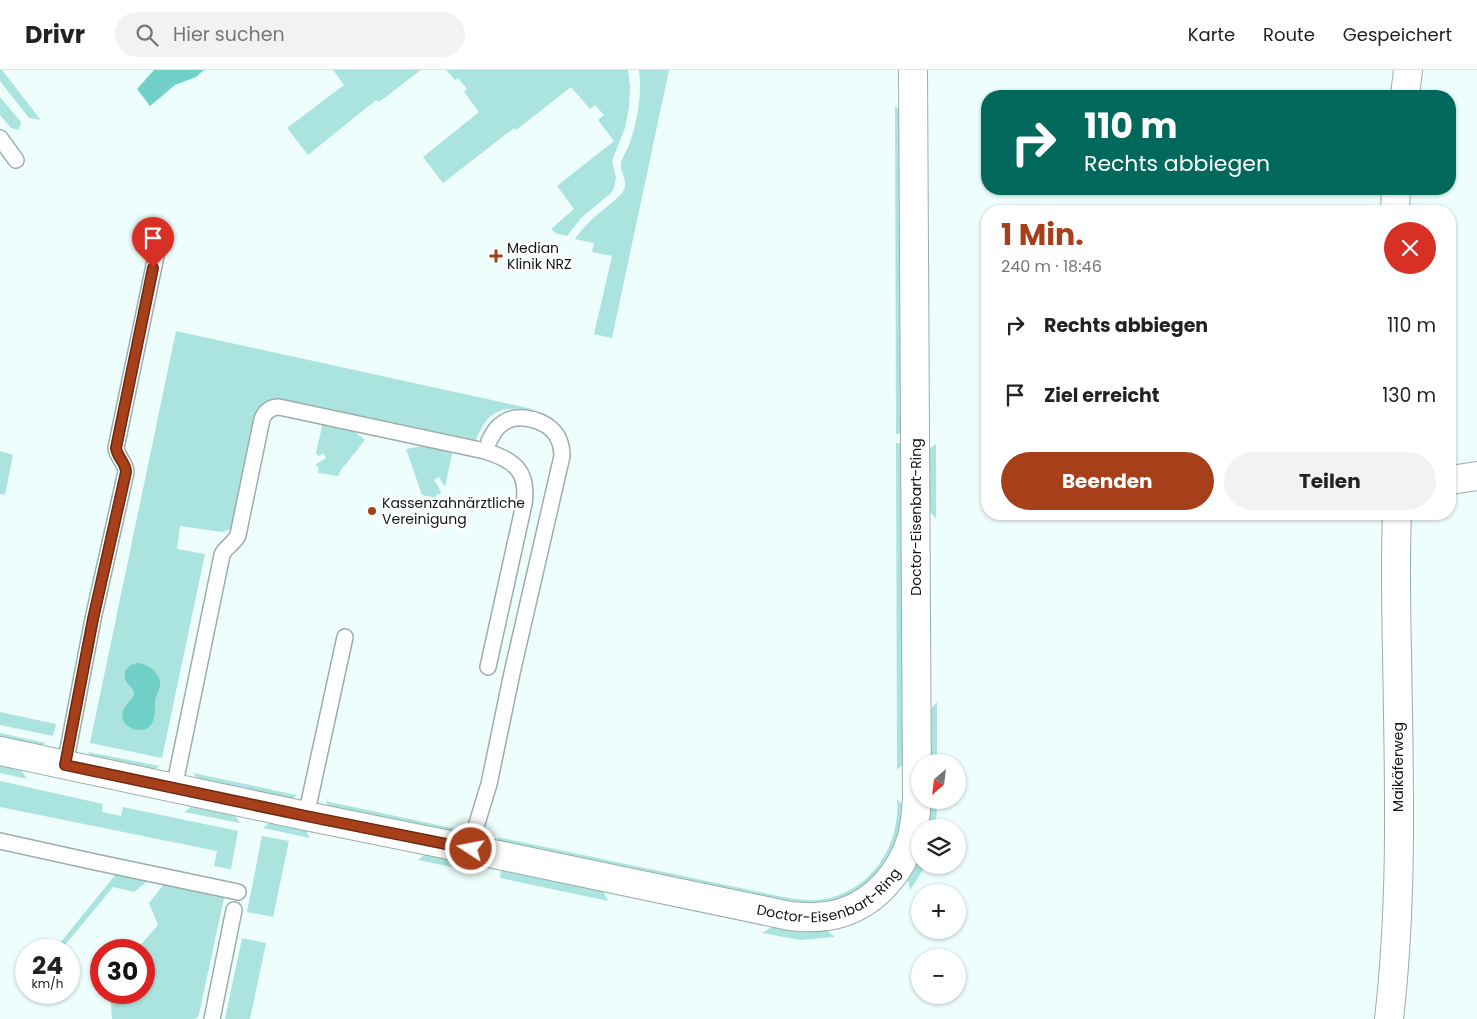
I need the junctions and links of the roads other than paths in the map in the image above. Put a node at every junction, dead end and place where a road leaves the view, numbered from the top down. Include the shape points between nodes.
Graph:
1 (914, 70) edge
2 (1408, 70) edge
3 (1406, 90) edge
4 (0, 138) edge
5 (16, 160) dead end
6 (161, 232) dead end
7 (489, 441) dead end
8 (1477, 476) edge
9 (1456, 479) edge
10 (1397, 520) edge
11 (345, 637) dead end
12 (488, 667) dead end
13 (0, 751) edge
14 (65, 765) junction
15 (174, 788) junction
16 (306, 816) junction
17 (0, 841) edge
18 (471, 849) junction
19 (238, 892) dead end
20 (234, 910) dead end
21 (212, 1019) edge
22 (1389, 1019) edge

1 - 18 street, Doctor-Eisenbart-Ring via 917,798 914,830 904,858 887,882 868,899 845,912 810,917 771,913
2 - 3 street
4 - 5 lane
6 - 14 lane via 116,448 126,472
7 - 18 lane via 498,427 508,420 536,420 553,431 562,456 489,784
8 - 9 street
10 - 22 street, Maikäferweg via 1398,897
11 - 16 lane
12 - 15 lane via 525,498 519,470 512,462 485,452 274,407 262,419 237,537 222,555
13 - 14 street, Doctor-Eisenbart-Ring
14 - 15 street, Doctor-Eisenbart-Ring
15 - 16 street, Doctor-Eisenbart-Ring
16 - 18 street, Doctor-Eisenbart-Ring
17 - 19 lane
20 - 21 lane

